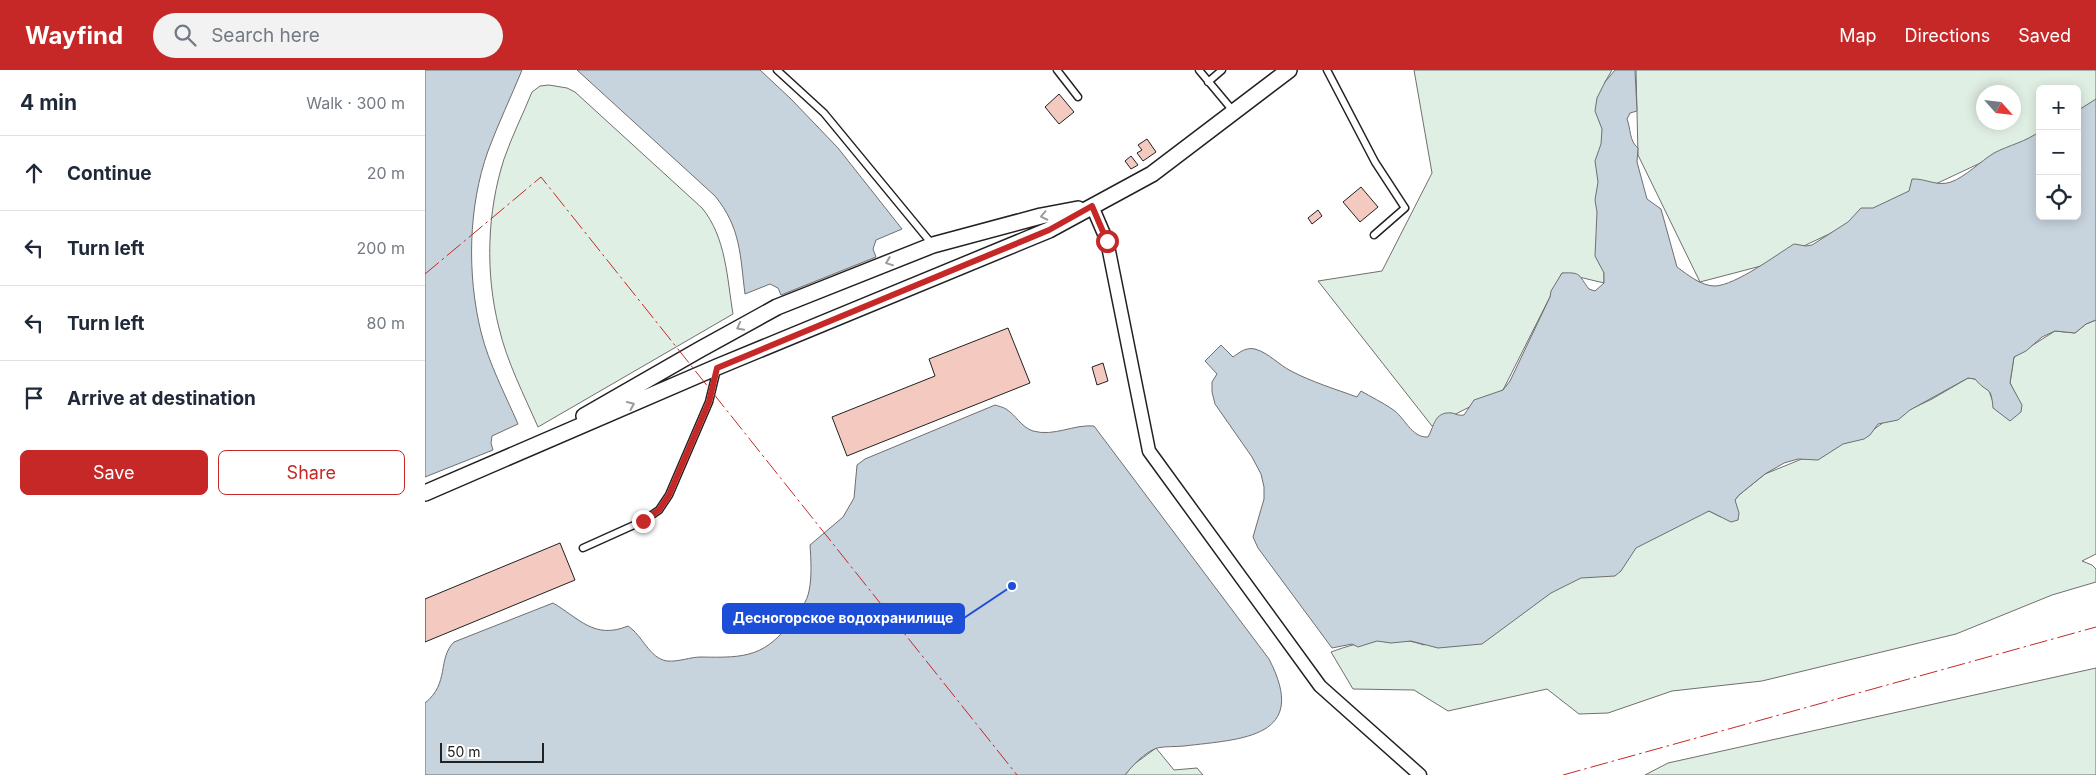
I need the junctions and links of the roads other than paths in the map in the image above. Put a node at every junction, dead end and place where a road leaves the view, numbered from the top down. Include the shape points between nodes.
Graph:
1 (777, 70) edge
2 (1057, 70) edge
3 (1199, 70) edge
4 (1222, 70) edge
5 (1289, 70) edge
6 (1327, 70) edge
7 (1208, 82) junction
8 (1078, 97) dead end
9 (1235, 113) junction
10 (1092, 206) junction
11 (1374, 235) dead end
12 (933, 245) junction
13 (717, 368) junction
14 (522, 452) junction
15 (425, 493) edge
16 (583, 548) dead end
17 (1420, 775) edge

1 - 12 lane via 824,113
2 - 8 lane
3 - 7 lane
4 - 7 lane
5 - 9 street
6 - 11 lane via 1375,162 1405,208
7 - 9 lane
9 - 10 street via 1152,174
10 -> 12 street
10 - 13 street via 1049,230
10 - 17 street via 1107,241 1149,451 1320,686
12 -> 14 street via 777,307
14 -> 13 street
13 - 16 lane via 709,402 669,495 659,510 643,521
14 - 15 street

